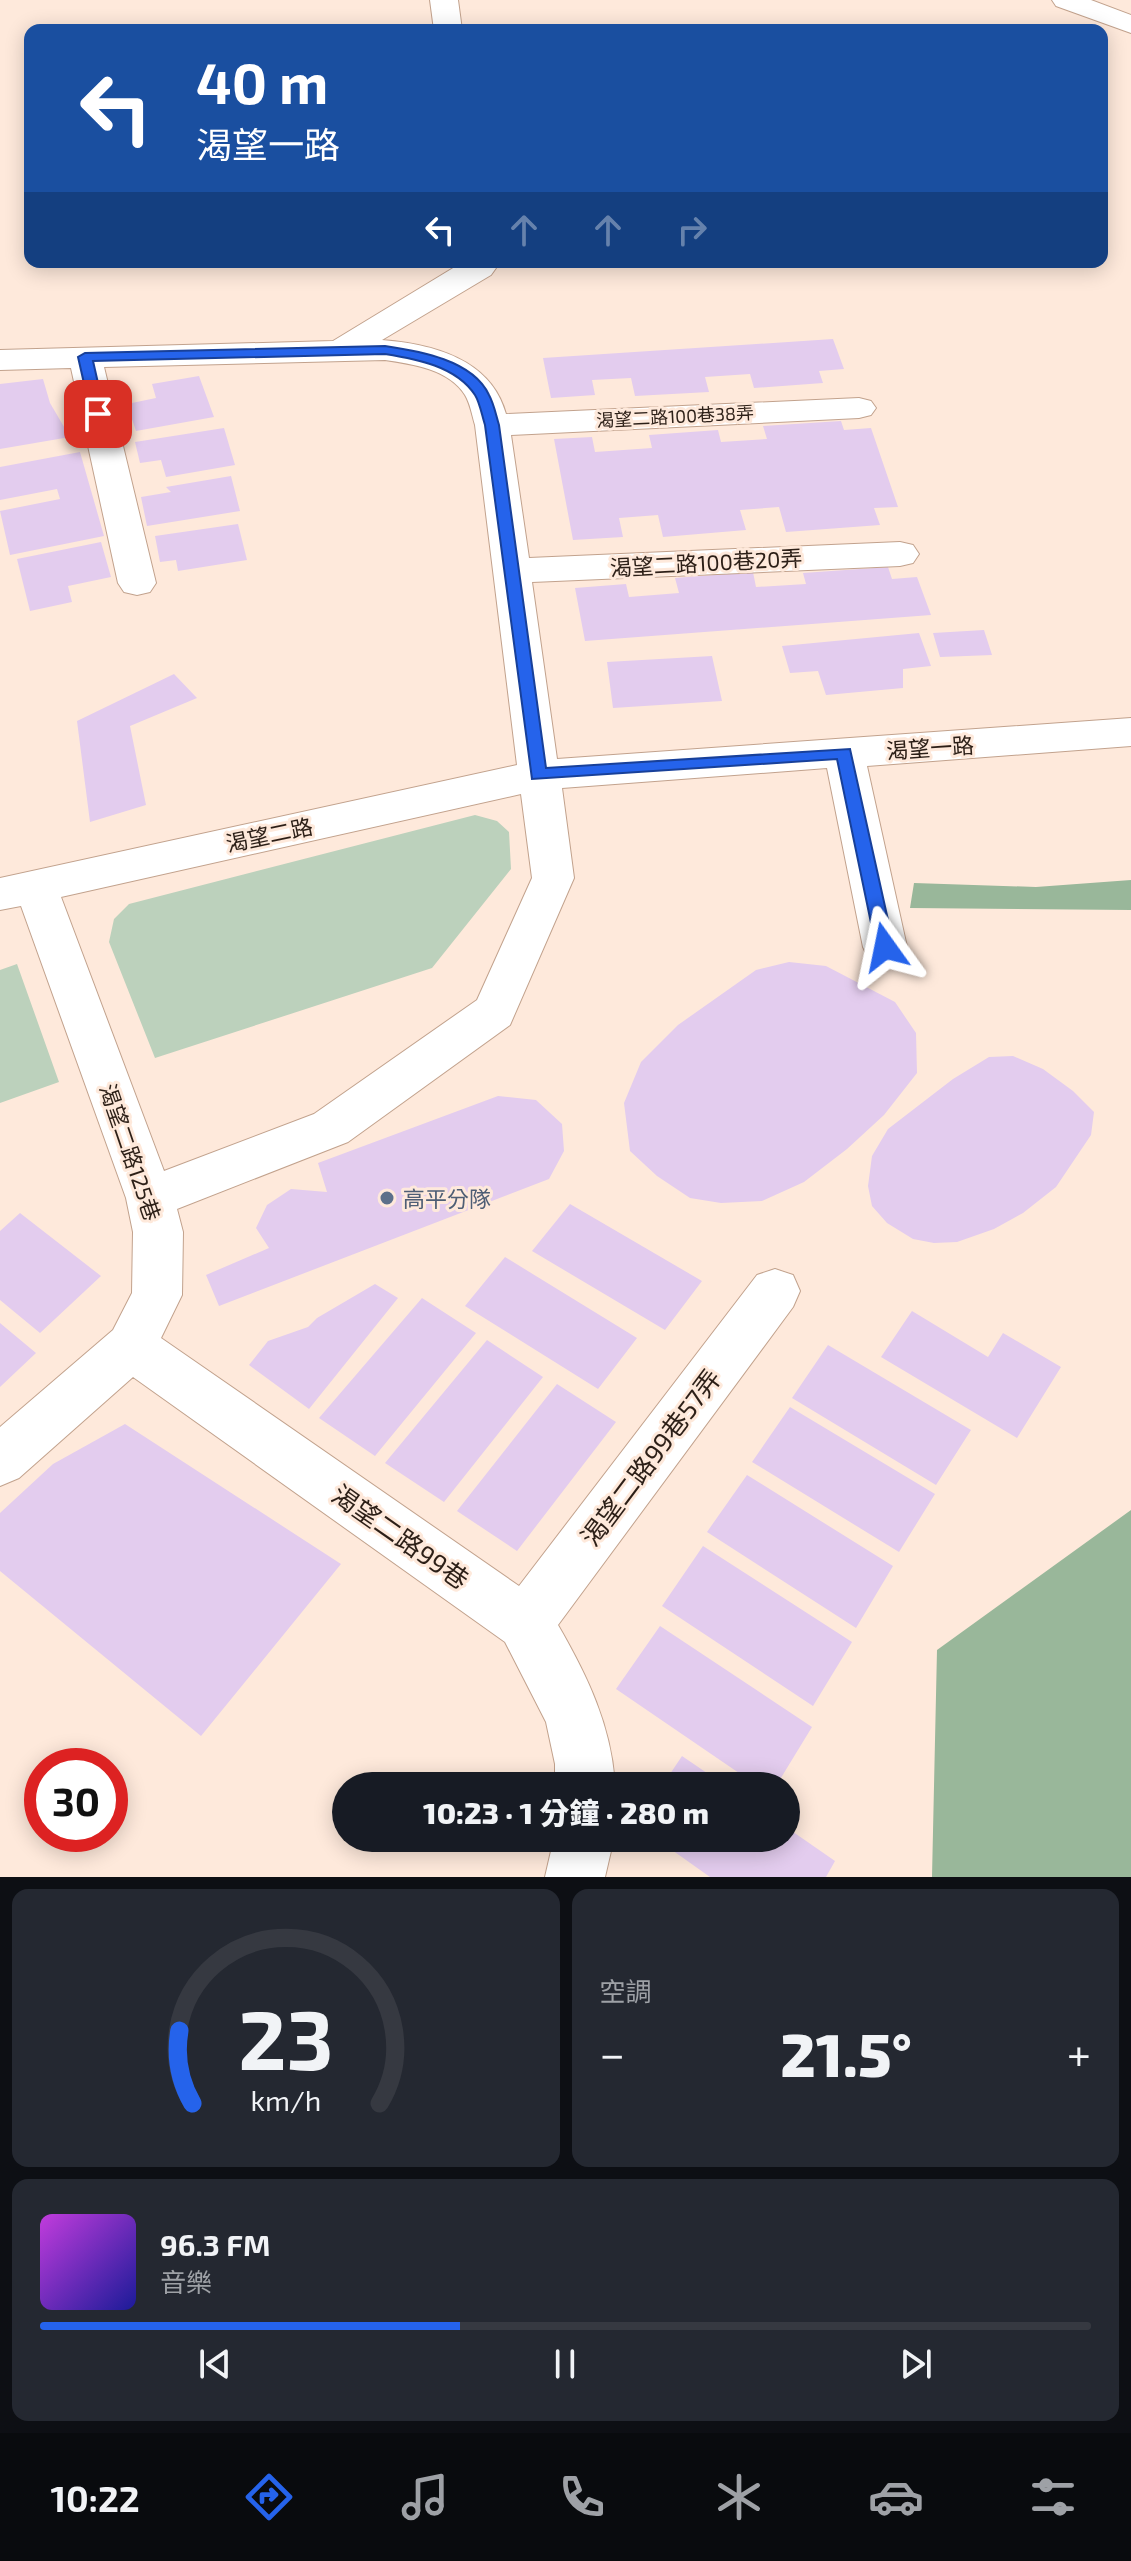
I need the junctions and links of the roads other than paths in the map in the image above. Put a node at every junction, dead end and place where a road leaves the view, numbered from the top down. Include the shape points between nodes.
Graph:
1 (444, 0) edge
2 (1066, 0) edge
3 (447, 24) edge
4 (1131, 25) edge
5 (480, 268) edge
6 (342, 350) junction
7 (85, 357) junction
8 (0, 360) edge
9 (859, 408) dead end
10 (492, 425) junction
11 (900, 554) dead end
12 (511, 571) junction
13 (137, 583) dead end
14 (1131, 732) edge
15 (844, 753) junction
16 (538, 775) junction
17 (17, 890) edge
18 (885, 947) dead end
19 (150, 1198) junction
20 (775, 1291) dead end
21 (131, 1346) junction
22 (0, 1461) edge
23 (525, 1623) junction
24 (586, 1772) edge
25 (581, 1852) edge
26 (575, 1877) edge

1 - 3 street
2 - 4 street
5 - 6 street
6 - 7 street
6 - 10 street via 409,353 455,369 482,393
7 - 8 street
7 - 13 street
9 - 10 street, 渴望二路100巷38弄
10 - 12 street
11 - 12 street, 渴望二路100巷20弄
12 - 16 street
14 - 15 street, 渴望一路
15 - 16 street, 渴望一路
15 - 18 street
16 - 17 street, 渴望二路
16 - 19 street via 553,878 494,1012 331,1128
17 - 19 street, 渴望二路125巷
19 - 21 street, 渴望二路125巷 via 158,1232 157,1295
20 - 23 street, 渴望二路99巷57弄
21 - 22 street, 渴望二路125巷
21 - 23 street, 渴望二路99巷
23 - 24 street, 渴望二路99巷 via 559,1681 586,1758
25 - 26 street

